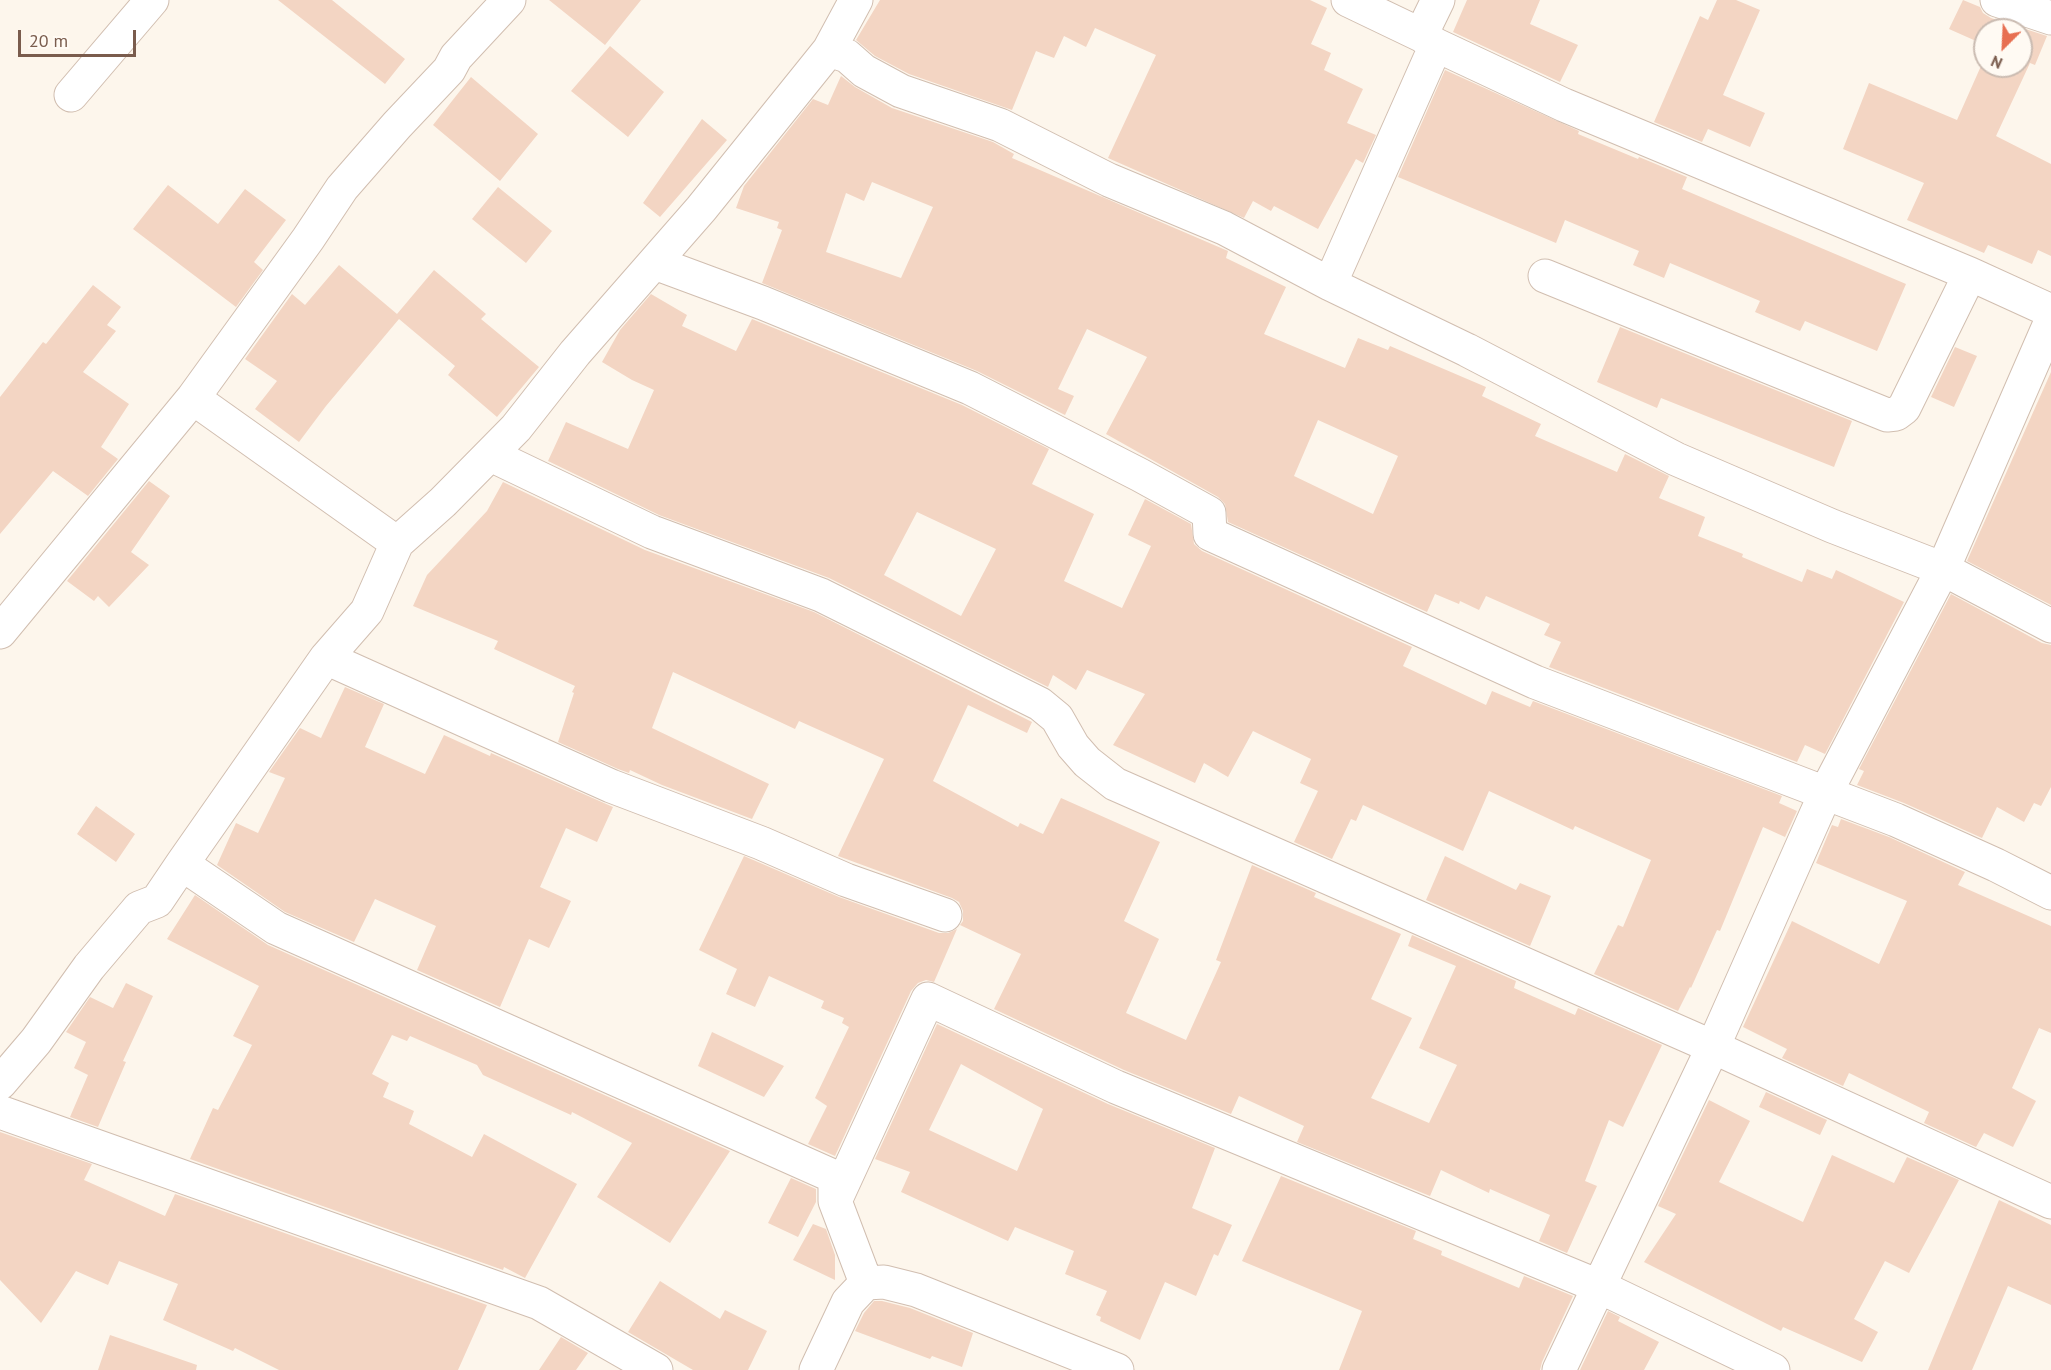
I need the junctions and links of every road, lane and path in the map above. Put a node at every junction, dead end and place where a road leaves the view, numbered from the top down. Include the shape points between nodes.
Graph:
1 (152, 0) edge
2 (509, 0) edge
3 (856, 0) edge
4 (1348, 0) edge
5 (1438, 0) edge
6 (1997, 0) edge
7 (2051, 18) edge
8 (1428, 40) junction
9 (830, 50) junction
10 (71, 95) dead end
11 (655, 263) junction
12 (1970, 274) junction
13 (1545, 276) dead end
14 (1330, 284) junction
15 (2051, 311) edge
16 (2051, 321) edge
17 (193, 398) junction
18 (491, 455) junction
19 (398, 543) junction
20 (1943, 569) junction
21 (2051, 626) edge
22 (0, 632) edge
23 (326, 658) junction
24 (1826, 792) junction
25 (182, 864) junction
26 (2051, 893) edge
27 (945, 915) dead end
28 (1713, 1047) junction
29 (0, 1083) edge
30 (0, 1112) edge
31 (835, 1201) junction
32 (2051, 1202) edge
33 (866, 1283) junction
34 (1598, 1286) junction
35 (1063, 1360) edge
36 (656, 1370) edge
37 (816, 1370) edge
38 (1117, 1370) edge
39 (1559, 1370) edge
40 (1773, 1370) edge

1 - 10 street
2 - 17 street via 342,188
3 - 9 street
4 - 8 street
5 - 8 street
6 - 7 street
8 - 12 street via 1564,105
8 - 14 street
9 - 11 street
9 - 14 street via 848,56 864,71 901,91 1000,125 1109,180 1224,228
11 - 18 street
11 - 24 street via 970,388 1209,513 1210,534 1535,682
12 - 13 street via 1904,408 1887,415
12 - 15 street
14 - 20 street via 1676,459
16 - 20 street
17 - 19 street
17 - 22 street
18 - 19 street
18 - 28 street via 652,532 821,595 1040,704 1057,718 1087,762 1115,784
19 - 23 street via 367,611
20 - 21 street
20 - 24 street
23 - 25 street
23 - 27 street via 611,786 762,843 846,880
24 - 26 street via 1996,864
24 - 28 street
25 - 29 street via 157,901 139,908 89,967
25 - 31 street via 276,928 835,1177
28 - 32 street
28 - 34 street
30 - 36 street via 539,1303
31 - 33 street
31 - 34 street via 928,999 1116,1087
33 - 35 street via 884,1281 916,1290
33 - 37 street via 848,1302
34 - 39 street
34 - 40 street
35 - 38 street

